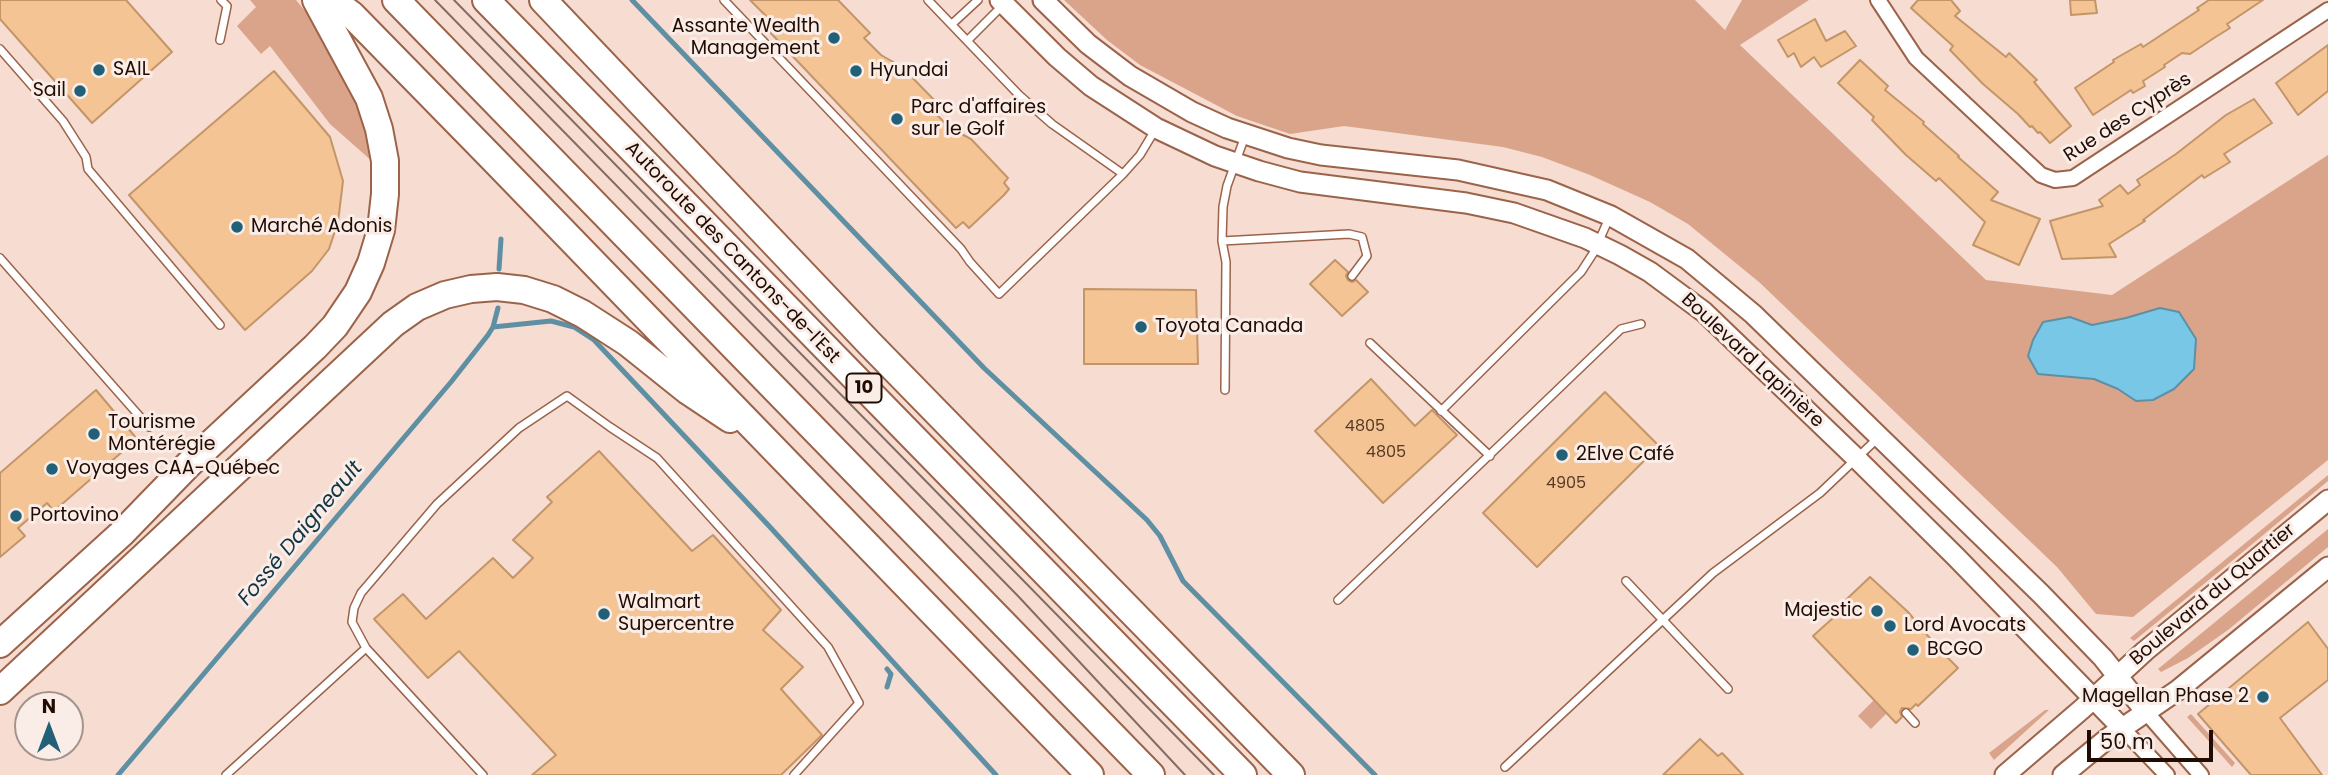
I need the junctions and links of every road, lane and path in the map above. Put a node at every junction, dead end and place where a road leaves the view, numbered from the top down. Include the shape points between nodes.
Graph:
1 (221, 0) edge
2 (317, 0) edge
3 (332, 0) edge
4 (396, 0) edge
5 (486, 0) edge
6 (543, 0) edge
7 (724, 0) edge
8 (928, 0) edge
9 (978, 0) edge
10 (1044, 0) edge
11 (1878, 0) edge
12 (1004, 1) edge
13 (2328, 10) edge
14 (952, 24) junction
15 (220, 40) dead end
16 (968, 40) junction
17 (0, 49) edge
18 (1156, 128) junction
19 (1245, 135) junction
20 (1235, 164) junction
21 (1124, 174) junction
22 (1611, 216) junction
23 (1222, 241) junction
24 (1598, 244) junction
25 (0, 258) edge
26 (1352, 276) dead end
27 (1642, 324) dead end
28 (220, 325) dead end
29 (1370, 343) dead end
30 (1225, 390) dead end
31 (1441, 411) junction
32 (149, 427) dead end
33 (1879, 436) junction
34 (781, 455) junction
35 (1490, 456) junction
36 (1857, 459) junction
37 (2328, 500) edge
38 (2328, 567) edge
39 (1626, 581) dead end
40 (1338, 600) dead end
41 (1662, 618) junction
42 (0, 644) edge
43 (366, 648) junction
44 (2117, 676) junction
45 (1728, 689) dead end
46 (0, 691) edge
47 (2092, 699) junction
48 (2146, 712) junction
49 (1906, 713) dead end
50 (1915, 723) dead end
51 (2122, 728) junction
52 (1505, 767) dead end
53 (226, 775) edge
54 (483, 775) edge
55 (794, 775) edge
56 (1090, 775) edge
57 (1151, 775) edge
58 (1243, 775) edge
59 (1292, 775) edge
60 (2005, 775) edge
61 (2063, 775) edge
62 (2167, 775) edge
63 (2201, 775) edge

1 - 15 lane via 227,6
2 - 42 highway via 369,98 385,161 381,230 362,285 315,347
3 - 34 highway via 352,15
4 - 57 highway
5 - 58 highway, Autoroute des Cantons-de-l'Est / 10
6 - 59 highway via 879,353
7 - 21 lane via 999,294
8 - 14 lane
9 - 14 lane
10 - 19 main road, Boulevard Lapinière via 1088,44 1130,76 1192,112
11 - 13 street, Rue des Cyprès via 1916,58 2041,175 2055,180 2073,178
12 - 16 lane
12 - 18 main road, Boulevard Lapinière via 1079,76
14 - 16 lane
16 - 21 lane via 1052,124
17 - 28 lane via 63,121 86,156 88,169
18 - 20 main road, Boulevard Lapinière
18 - 21 lane
19 - 20 lane
19 - 22 main road, Boulevard Lapinière via 1331,156 1503,179 1564,196
20 - 23 lane via 1224,200
20 - 24 main road, Boulevard Lapinière via 1313,185 1498,209
22 - 24 lane
22 - 33 main road, Boulevard Lapinière via 1665,245 1712,278
23 - 26 lane via 1362,237 1367,256
23 - 30 lane via 1226,262
24 - 31 lane via 1581,272
24 - 36 main road, Boulevard Lapinière via 1650,272 1693,303
25 - 32 lane
27 - 35 lane via 1620,329
29 - 31 lane
31 - 35 lane
33 - 36 lane
33 - 44 main road, Boulevard Lapinière via 2052,604
34 - 46 highway via 688,391 628,342 568,306 511,288 445,295 393,324
34 - 56 highway
35 - 40 lane
36 - 41 lane via 1820,494 1713,573
36 - 47 main road, Boulevard Lapinière
37 - 44 main road, Boulevard du Quartier
38 - 48 main road
39 - 41 lane
41 - 45 lane
41 - 52 lane
43 - 53 lane
43 - 54 lane
43 - 55 lane via 352,622 361,593 437,504 519,428 567,396 657,458 828,647 859,703
44 - 47 main road, Boulevard du Quartier
44 - 48 main road, Boulevard Lapinière
47 - 51 main road, Boulevard Lapinière
47 - 60 main road, Boulevard du Quartier
48 - 51 main road
48 - 63 street
49 - 50 lane
51 - 61 main road
51 - 62 street

